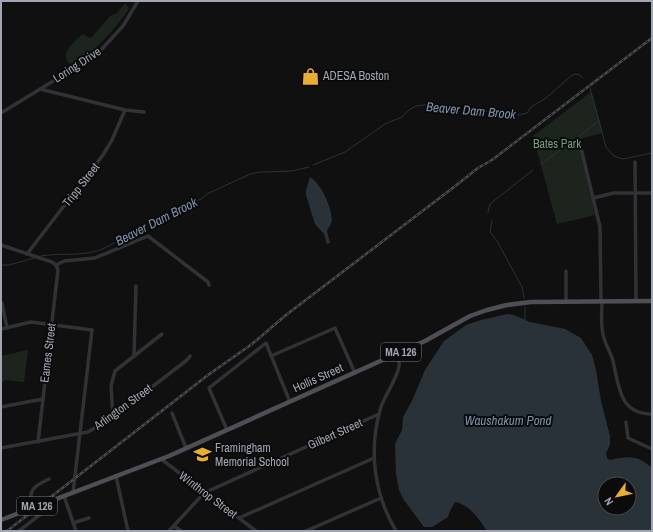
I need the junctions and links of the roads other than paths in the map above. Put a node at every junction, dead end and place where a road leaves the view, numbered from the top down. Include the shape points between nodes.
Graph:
1 (138, 1) edge
2 (40, 89) junction
3 (126, 110) junction
4 (144, 112) dead end
5 (1, 113) edge
6 (580, 144) dead end
7 (635, 162) dead end
8 (635, 193) junction
9 (652, 193) edge
10 (593, 198) junction
11 (1, 245) edge
12 (27, 254) junction
13 (56, 265) junction
14 (566, 271) dead end
15 (209, 285) dead end
16 (136, 286) dead end
17 (566, 301) junction
18 (601, 301) junction
19 (636, 301) junction
20 (652, 301) edge
21 (2, 303) edge
22 (52, 324) junction
23 (7, 328) junction
24 (1, 329) edge
25 (162, 334) dead end
26 (396, 354) junction
27 (134, 355) junction
28 (190, 356) dead end
29 (271, 356) junction
30 (355, 373) junction
31 (43, 399) junction
32 (290, 402) junction
33 (1, 407) edge
34 (172, 413) dead end
35 (379, 414) junction
36 (652, 414) edge
37 (113, 417) junction
38 (626, 422) dead end
39 (227, 430) junction
40 (80, 434) junction
41 (38, 442) junction
42 (1, 448) edge
43 (186, 448) junction
44 (652, 449) edge
45 (374, 458) junction
46 (161, 459) junction
47 (116, 476) junction
48 (49, 479) dead end
49 (73, 493) junction
50 (204, 493) junction
51 (64, 496) junction
52 (381, 498) junction
53 (52, 500) junction
54 (33, 507) junction
55 (89, 518) dead end
56 (239, 518) junction
57 (1, 520) edge
58 (73, 523) junction
59 (174, 526) junction
60 (19, 531) edge
61 (76, 531) edge
62 (128, 531) edge
63 (169, 531) edge
64 (181, 531) edge
65 (256, 531) edge
66 (306, 531) edge
67 (396, 531) edge

1 - 2 street, Loring Drive via 123,26 101,50
2 - 3 street
2 - 5 street, Loring Drive
3 - 4 street
3 - 12 street, Tripp Street via 104,155
6 - 10 street
7 - 8 street
8 - 9 street
8 - 10 street via 614,193
8 - 19 street
10 - 18 street via 600,227
11 - 12 street
12 - 13 street
13 - 15 street via 64,261 89,260 148,236
13 - 22 street, Eames Street via 58,270
14 - 17 street
16 - 27 street
17 - 18 main road, Hollis Street / MA 126
17 - 26 main road, Hollis Street / MA 126 via 520,303 488,310 470,316
18 - 19 main road, Hollis Street / MA 126
18 - 36 street via 603,336 613,359 623,398 634,410
19 - 20 main road, Hollis Street / MA 126
21 - 23 street
22 - 23 street via 30,322
22 - 31 street, Eames Street
22 - 40 street via 92,330
23 - 24 street
25 - 27 street
26 - 30 main road, Hollis Street / MA 126
26 - 35 street via 398,371
27 - 37 street via 113,376
28 - 37 street, Arlington Street
29 - 30 street via 335,328
29 - 32 street
29 - 39 street via 266,344 209,388
30 - 32 main road, Hollis Street / MA 126
31 - 33 street
31 - 41 street, Eames Street
32 - 39 main road, Hollis Street / MA 126
34 - 43 street
35 - 45 street
35 - 50 street, Gilbert Street
37 - 40 street, Arlington Street
38 - 44 street via 628,438
39 - 43 main road, Hollis Street / MA 126
40 - 41 street, Arlington Street
40 - 49 street
41 - 42 street, Arlington Street
43 - 46 main road, Hollis Street / MA 126
45 - 52 street
45 - 56 street
46 - 47 main road, Hollis Street / MA 126
46 - 50 street, Winthrop Street
47 - 49 main road, Hollis Street / MA 126
47 - 62 street
48 - 54 street via 37,485 32,491
49 - 51 main road, Hollis Street / MA 126
50 - 56 street, Winthrop Street
50 - 59 street
51 - 53 main road, Hollis Street / MA 126
51 - 58 street
52 - 66 street
52 - 67 street
53 - 54 main road, Hollis Street / MA 126
53 - 60 street via 51,506
54 - 57 main road, Hollis Street / MA 126
55 - 58 street
56 - 65 street, Winthrop Street
58 - 61 street
59 - 63 street
59 - 64 street

